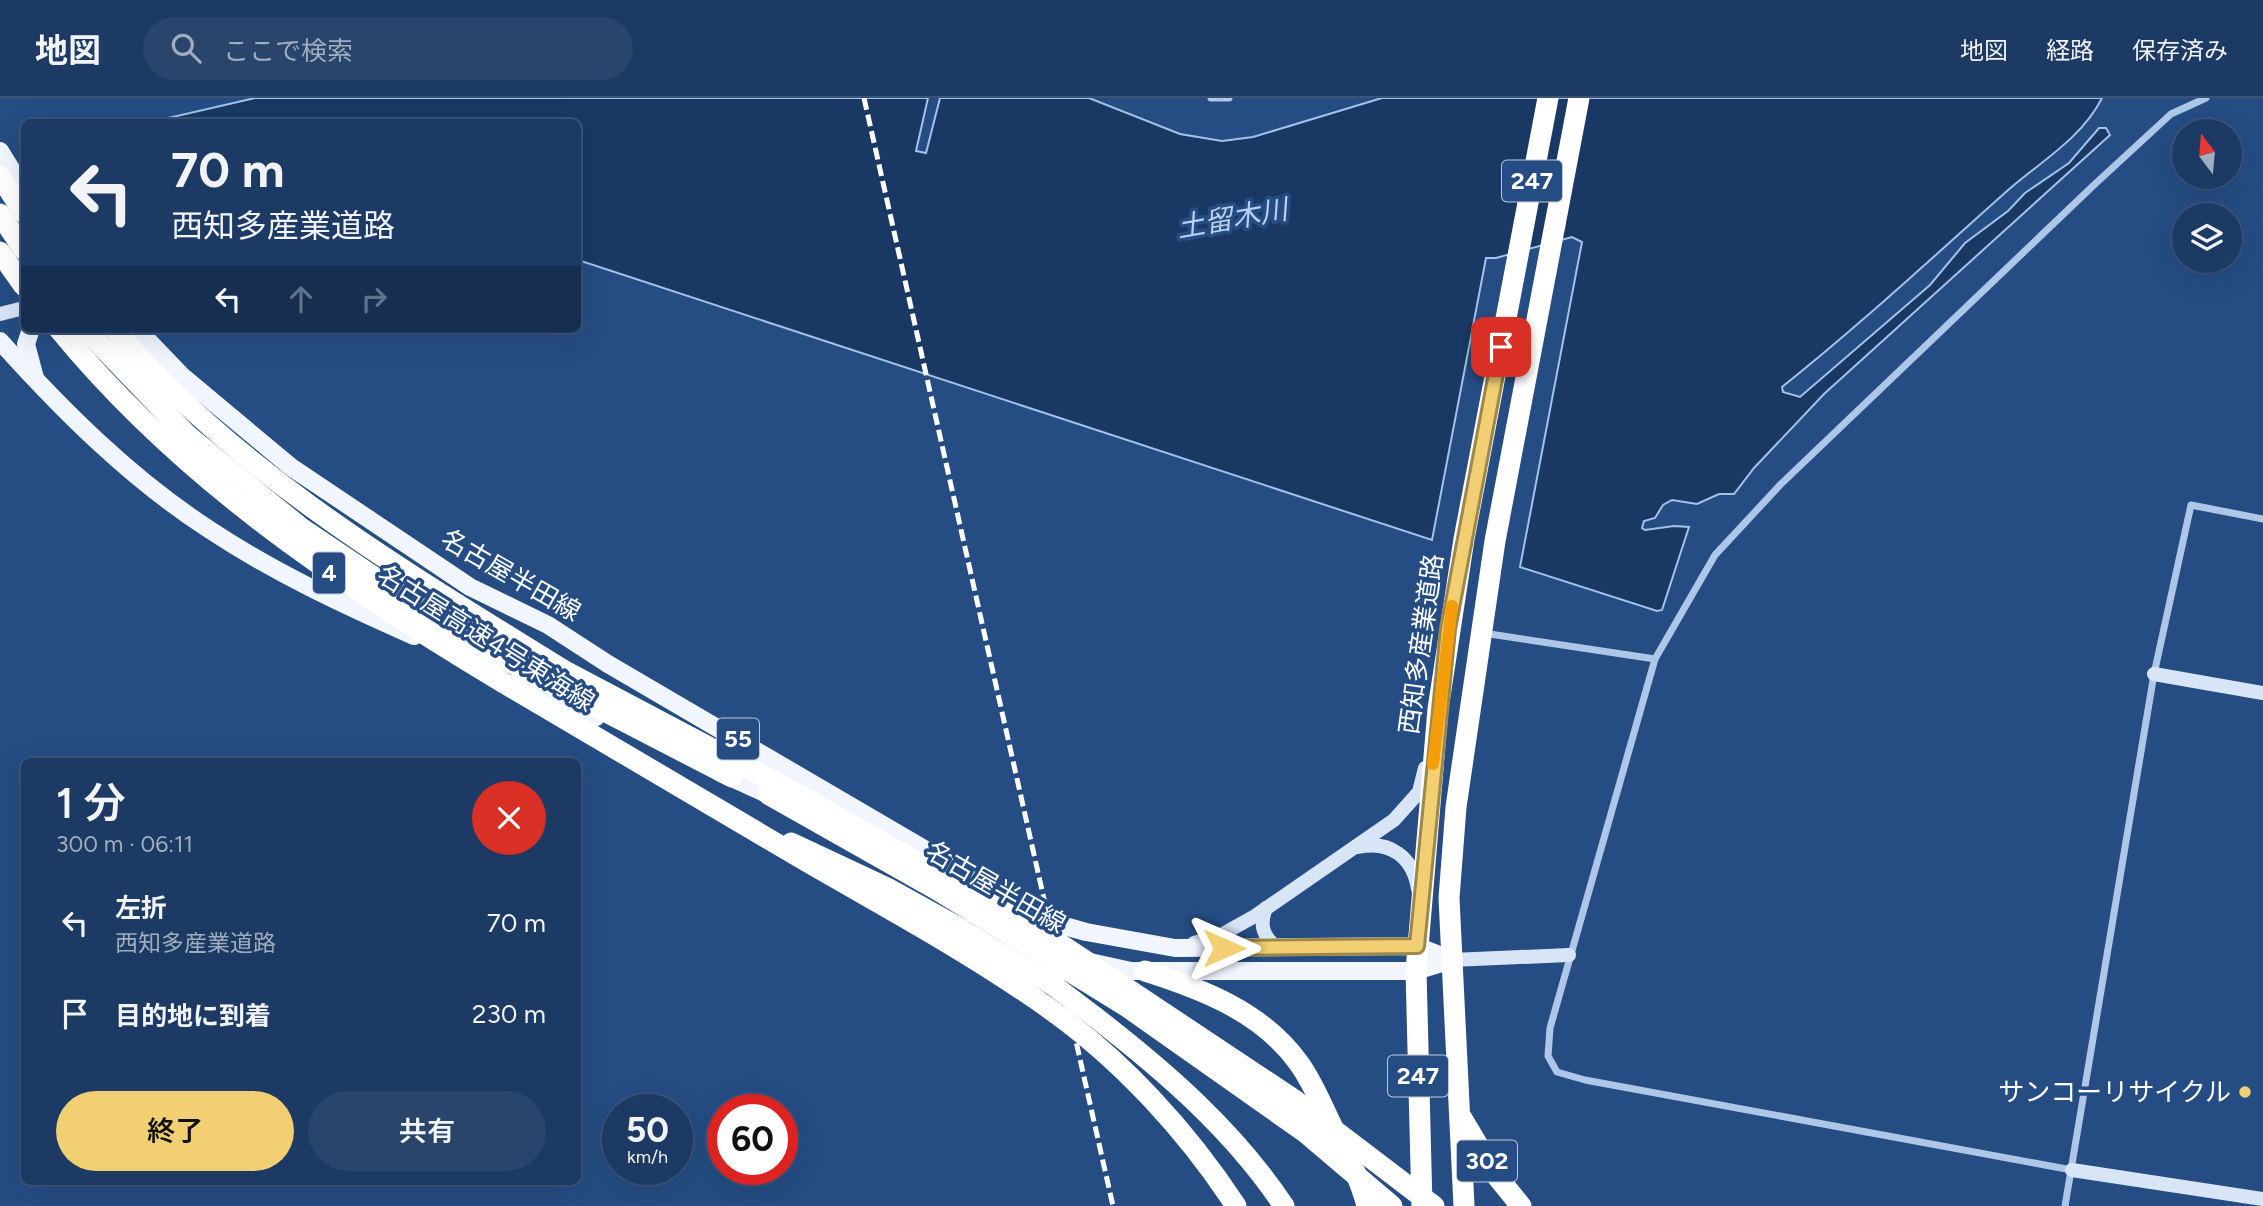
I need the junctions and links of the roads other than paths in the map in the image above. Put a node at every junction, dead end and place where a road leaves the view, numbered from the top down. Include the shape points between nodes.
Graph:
1 (1211, 98) edge
2 (1229, 98) edge
3 (1548, 98) edge
4 (1579, 98) edge
5 (2206, 98) edge
6 (0, 151) edge
7 (0, 176) edge
8 (21, 185) edge
9 (21, 208) edge
10 (0, 214) edge
11 (21, 246) edge
12 (0, 252) edge
13 (21, 282) edge
14 (21, 309) edge
15 (0, 313) edge
16 (30, 333) edge
17 (61, 333) edge
18 (89, 333) edge
19 (118, 333) edge
20 (141, 333) edge
21 (0, 341) edge
22 (36, 381) junction
23 (2263, 519) edge
24 (1448, 629) junction
25 (1480, 633) junction
26 (1655, 659) junction
27 (563, 670) junction
28 (2154, 674) junction
29 (2263, 693) edge
30 (732, 777) junction
31 (716, 808) junction
32 (1354, 848) junction
33 (1420, 898) junction
34 (1266, 908) junction
35 (1417, 946) junction
36 (1175, 947) junction
37 (1277, 948) junction
38 (1569, 955) junction
39 (1452, 960) junction
40 (1145, 971) junction
41 (1416, 971) junction
42 (1459, 1112) junction
43 (2071, 1170) junction
44 (1404, 1184) junction
45 (2263, 1199) edge
46 (1236, 1206) edge
47 (1284, 1206) edge
48 (1367, 1206) edge
49 (1392, 1206) edge
50 (1424, 1206) edge
51 (1434, 1206) edge
52 (1464, 1206) edge
53 (1521, 1206) edge
54 (2065, 1206) edge

1 - 2 street
3 - 24 highway, 西知多産業道路 / 247
4 - 25 highway, 247
5 - 26 street via 2171,114 1781,484 1715,555
6 - 8 main road
7 - 9 highway
10 - 11 highway
12 - 13 highway
14 - 15 street
16 - 22 main road via 26,344
17 - 31 highway, 名古屋高速4号東海線 / 4, bridge via 159,438 295,549 392,615
18 - 30 highway via 171,420 301,528 469,641
19 - 27 highway, 名古屋高速4号東海線 / 4 via 170,390 284,488 403,571
20 - 36 main road, 名古屋半田線 / 55 via 182,376 291,467 470,587 548,625 1047,921
21 - 22 main road, 名古屋半田線 / 55
22 - 30 main road, 名古屋半田線 / 55 via 151,488 270,567 327,597
23 - 28 street via 2191,505
24 - 32 street via 1419,792 1394,820
24 - 33 highway, 西知多産業道路 / 247
25 - 26 street
25 - 39 highway, 247 via 1455,807 1449,898
26 - 38 street
27 - 44 highway, bridge via 756,772 1057,942 1296,1101
27 - 49 highway, bridge via 1104,991 1306,1133
28 - 29 street
28 - 43 street
30 - 40 main road, 名古屋半田線 / 55 via 858,836 1058,954
31 - 46 highway, bridge via 1050,1009 1147,1095
31 - 47 highway, bridge via 887,888 1011,957 1095,1017 1199,1105 1259,1168
32 - 33 street via 1380,845 1400,854 1413,869
32 - 34 street
33 - 35 highway, 西知多産業道路 / 247
34 - 36 street via 1221,935
34 - 37 street via 1262,927
35 - 37 main road, 名古屋半田線 / 55
35 - 39 main road, 名古屋半田線 / 55
35 - 41 highway, 西知多産業道路 / 247
36 - 37 main road, 名古屋半田線 / 55
38 - 39 street
38 - 43 street via 1550,1028 1548,1056 1557,1072 1675,1099
39 - 41 main road, 名古屋半田線 / 55
39 - 42 highway, 247
40 - 41 main road, 名古屋半田線 / 55
40 - 48 highway via 1208,993 1281,1041 1311,1082
41 - 50 highway, 西知多産業道路 / 247
42 - 52 highway, 247
42 - 53 highway, 302 via 1495,1174
43 - 45 street
43 - 54 street
44 - 50 highway, bridge
44 - 51 highway, bridge

